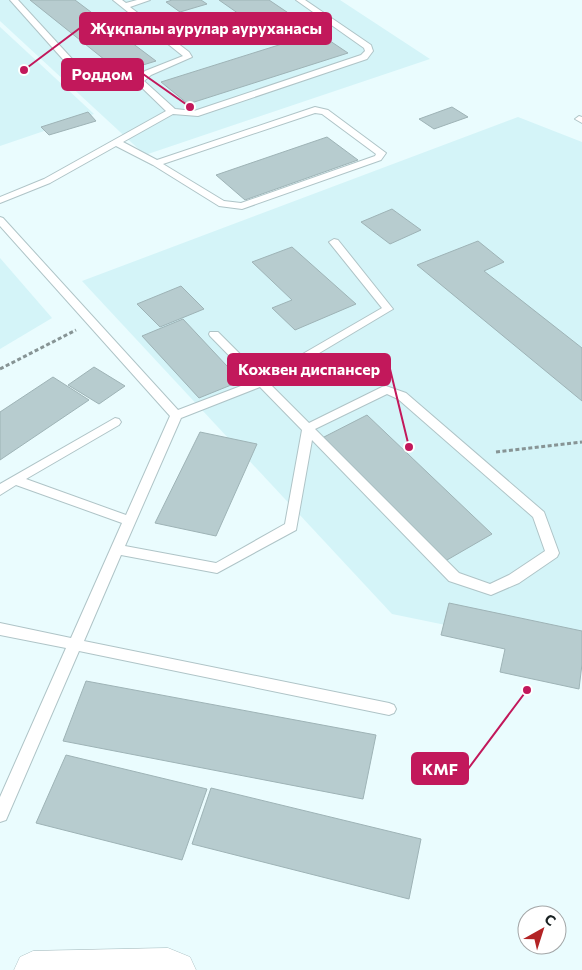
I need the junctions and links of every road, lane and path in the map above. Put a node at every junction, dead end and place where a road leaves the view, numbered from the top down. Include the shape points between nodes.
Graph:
1 (14, 0) edge
2 (146, 0) edge
3 (300, 0) edge
4 (120, 3) edge
5 (71, 63) dead end
6 (172, 111) junction
7 (117, 143) junction
8 (156, 163) junction
9 (0, 200) edge
10 (0, 220) edge
11 (334, 242) dead end
12 (92, 321) junction
13 (214, 334) dead end
14 (0, 369) edge
15 (262, 382) junction
16 (176, 415) junction
17 (115, 422) dead end
18 (308, 428) junction
19 (582, 442) edge
20 (470, 455) junction
21 (15, 480) junction
22 (0, 490) edge
23 (129, 521) junction
24 (117, 549) junction
25 (0, 629) edge
26 (75, 644) junction
27 (389, 709) dead end
28 (0, 815) edge
29 (33, 970) edge
30 (177, 970) edge

1 - 5 lane
2 - 4 lane
3 - 6 lane via 368,46 369,51 364,57 195,114
4 - 6 lane via 188,57 148,73 139,81
6 - 7 lane
7 - 8 lane
7 - 9 lane via 47,181
8 - 8 lane via 222,204 242,206 378,158 381,153 325,112 315,110
10 - 12 lane
11 - 15 lane via 388,309
12 - 14 path
12 - 16 lane
13 - 15 lane
15 - 16 lane
15 - 18 lane
16 - 23 lane
17 - 21 lane
18 - 20 lane via 386,390 402,396
18 - 20 lane via 454,577 491,590 514,580 552,553 539,515
18 - 24 lane via 291,527 217,568
19 - 20 path
21 - 22 lane
21 - 23 lane
23 - 24 lane
24 - 26 lane
25 - 26 lane
26 - 27 lane
26 - 28 lane
29 - 30 main road via 168,967

